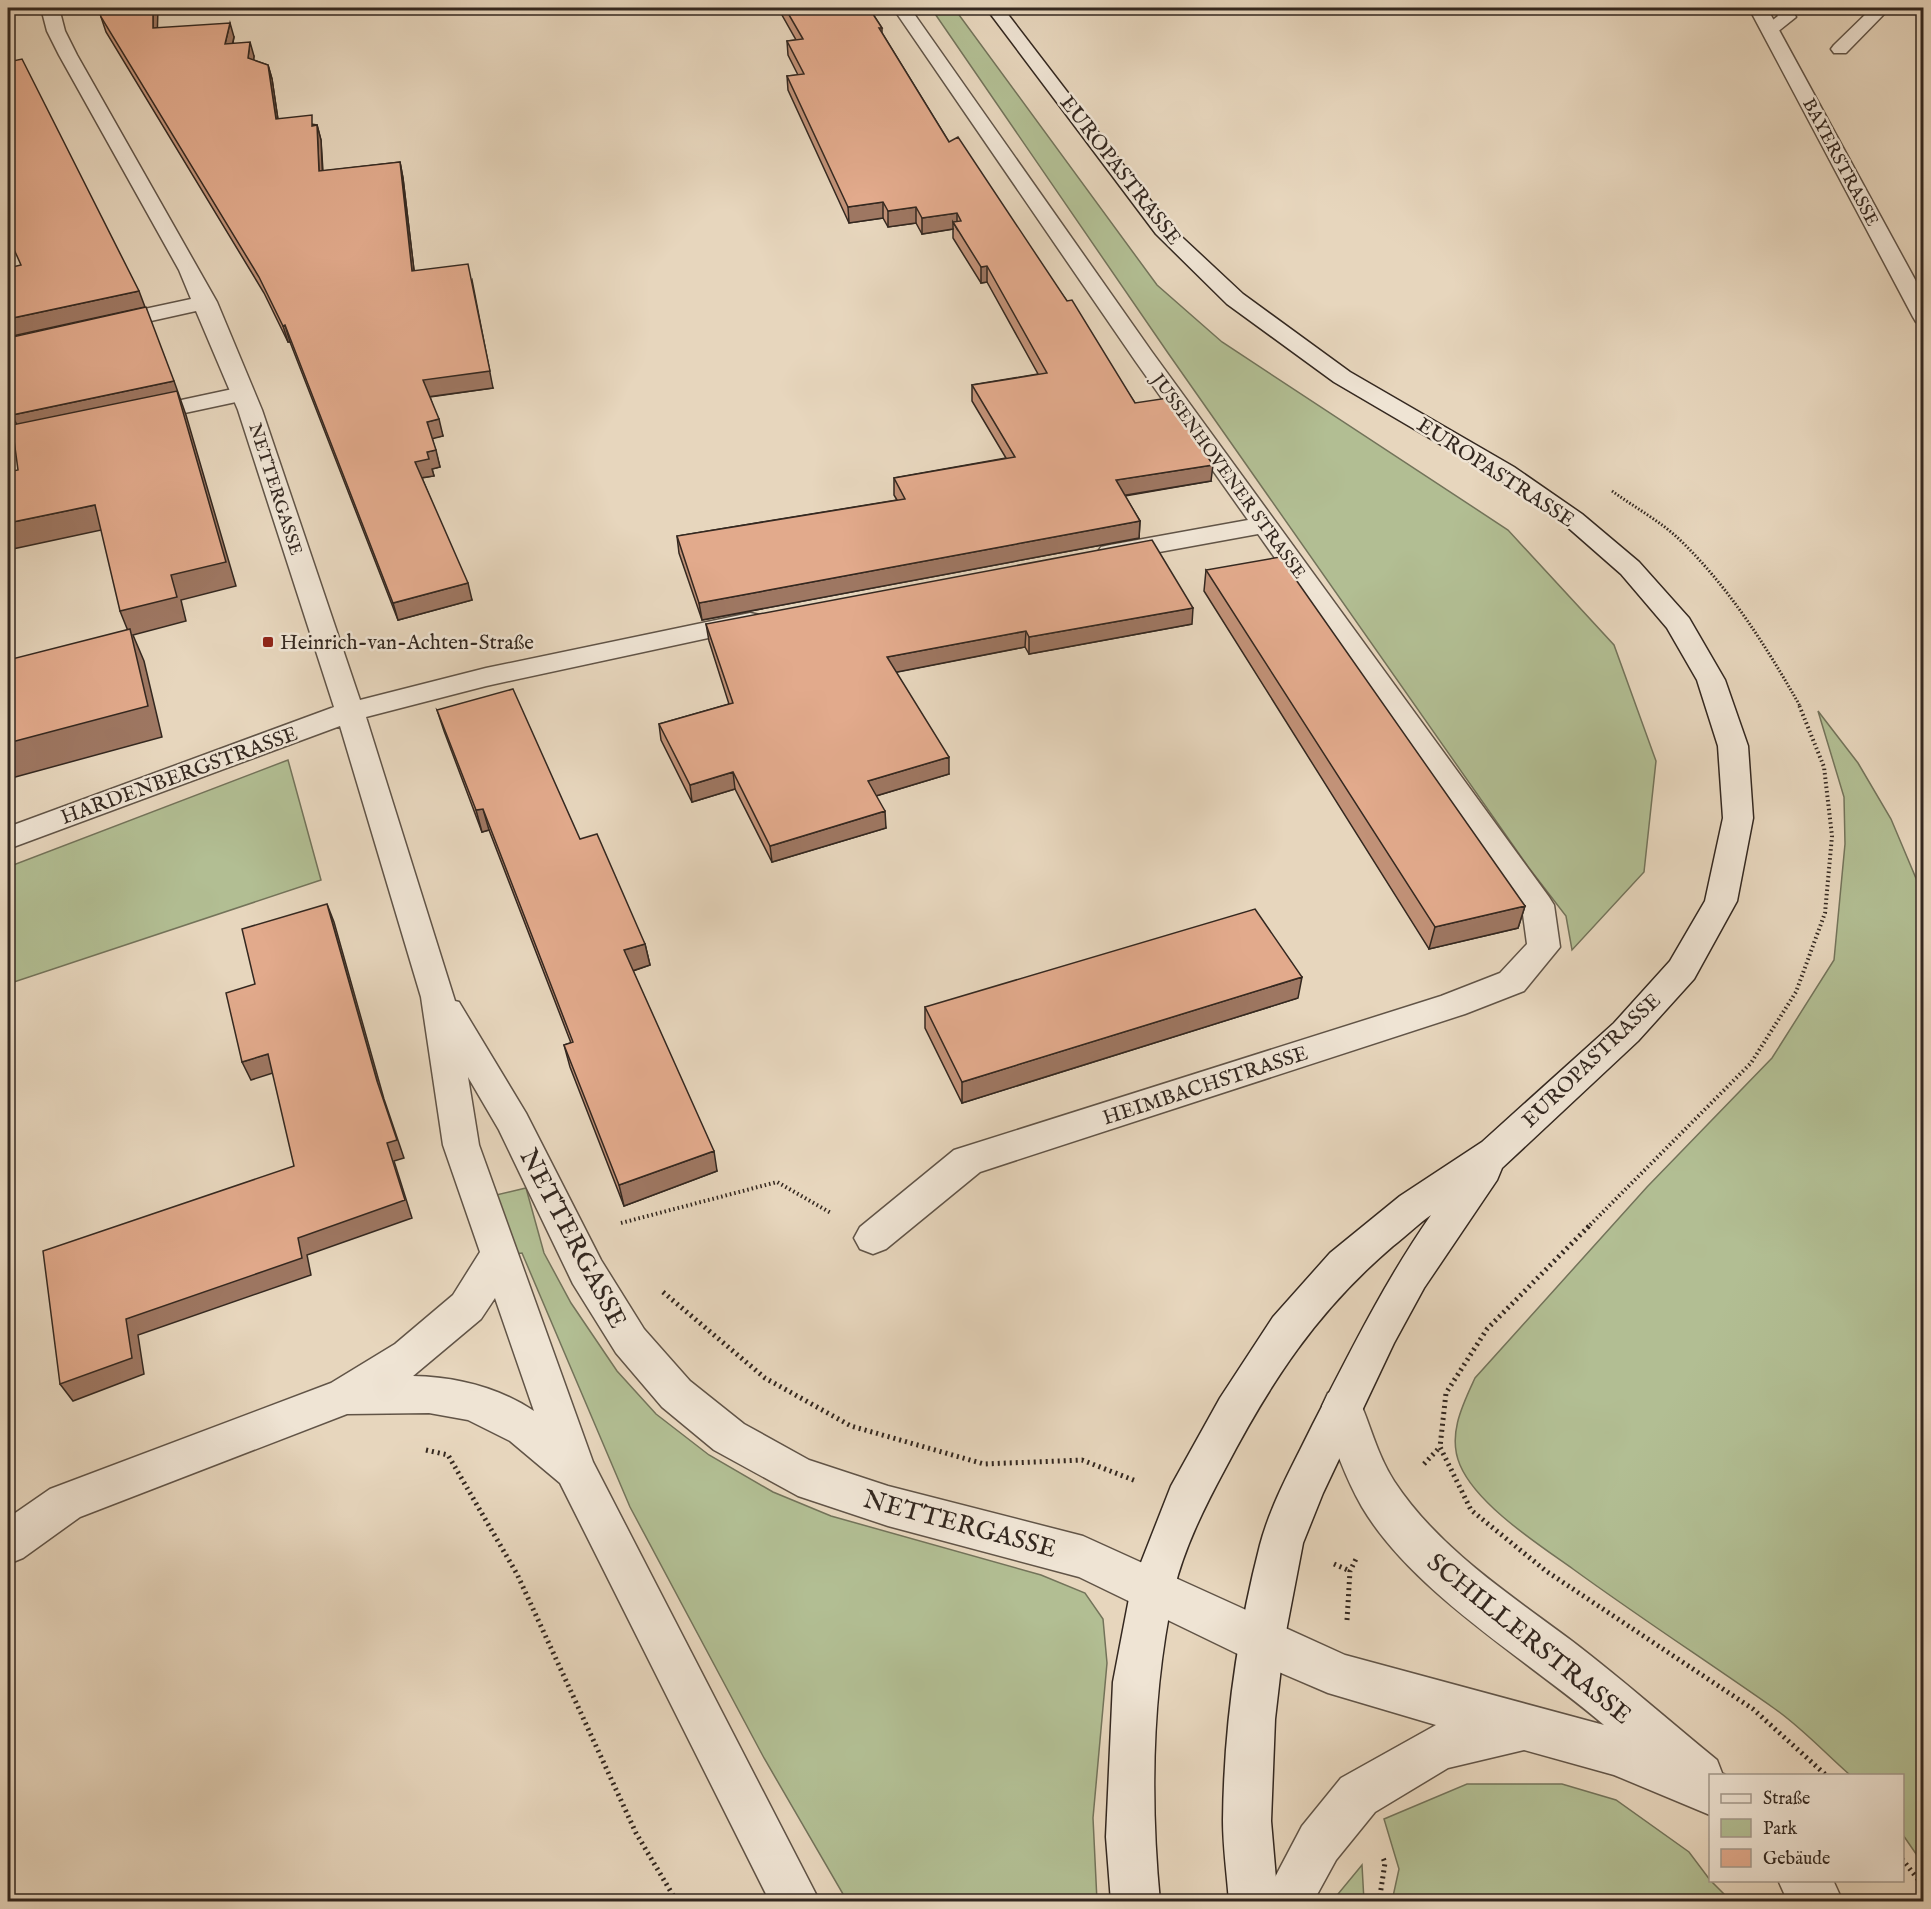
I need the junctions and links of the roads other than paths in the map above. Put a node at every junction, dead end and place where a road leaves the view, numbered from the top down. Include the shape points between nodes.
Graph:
1 (50, 8) edge
2 (902, 8) edge
3 (995, 8) edge
4 (1758, 8) edge
5 (1782, 8) edge
6 (1881, 8) edge
7 (1770, 29) junction
8 (1840, 49) dead end
9 (206, 302) junction
10 (1923, 317) edge
11 (89, 327) edge
12 (242, 394) junction
13 (119, 420) edge
14 (86, 427) edge
15 (8, 443) edge
16 (1263, 525) junction
17 (1088, 558) edge
18 (772, 617) edge
19 (350, 712) junction
20 (8, 838) edge
21 (1544, 947) joint
22 (438, 997) junction
23 (1495, 1153) junction
24 (873, 1238) road end
25 (498, 1255) junction
26 (345, 1396) junction
27 (1342, 1406) junction
28 (575, 1469) junction
29 (8, 1543) edge
30 (1154, 1588) junction
31 (1262, 1642) junction
32 (1525, 1727) junction
33 (1709, 1785) edge
34 (1709, 1792) edge
35 (1803, 1882) edge
36 (796, 1902) edge
37 (1136, 1902) edge
38 (1254, 1902) edge
39 (1286, 1902) edge
40 (1819, 1902) edge

1 - 9 street, NETTERGASSE via 68,55
2 - 16 street, JUSSENHOVENER STRASSE
3 - 23 street, EUROPASTRASSE via 1164,230 1235,299 1342,377 1504,472 1572,519 1630,568 1679,624 1711,680 1733,746 1738,818 1721,901 1682,970 1626,1032
4 - 7 street, BAYERSTRASSE
5 - 7 street via 1787,17
6 - 8 street
7 - 10 street, BAYERSTRASSE
9 - 11 street
9 - 12 street, NETTERGASSE
12 - 13 street
12 - 19 street, NETTERGASSE
14 - 15 street
16 - 17 street
16 - 21 street, JUSSENHOVENER STRASSE via 1538,905
18 - 19 street via 486,677
19 - 20 street, HARDENBERGSTRASSE
19 - 22 street, NETTERGASSE
21 - 24 street, HEIMBACHSTRASSE via 1512,982 1453,1005 967,1161
22 - 25 street, NETTERGASSE via 461,1145
22 - 30 street, NETTERGASSE via 513,1123 593,1282 630,1341 685,1401 729,1437 798,1476 888,1506 1083,1557
23 - 27 street, EUROPASTRASSE via 1410,1276
23 - 30 street, EUROPASTRASSE via 1413,1207 1344,1265 1294,1321 1234,1411 1186,1500
25 - 26 street via 466,1307 409,1357
25 - 28 street, NETTERGASSE
26 - 28 street via 406,1393 469,1400 508,1416
26 - 29 street via 65,1503
27 - 31 street, EUROPASTRASSE via 1282,1543
27 - 33 street, SCHILLERSTRASSE via 1361,1463 1411,1539 1444,1573 1556,1657
28 - 36 street, NETTERGASSE
30 - 31 street, NETTERGASSE
30 - 37 street, EUROPASTRASSE via 1136,1682 1130,1837
31 - 32 street, SCHILLERSTRASSE via 1344,1677
31 - 38 street, EUROPASTRASSE via 1252,1719 1247,1821
32 - 34 street, SCHILLERSTRASSE via 1616,1752
32 - 39 street, SCHILLERSTRASSE via 1440,1747 1358,1795 1319,1843
35 - 40 street

